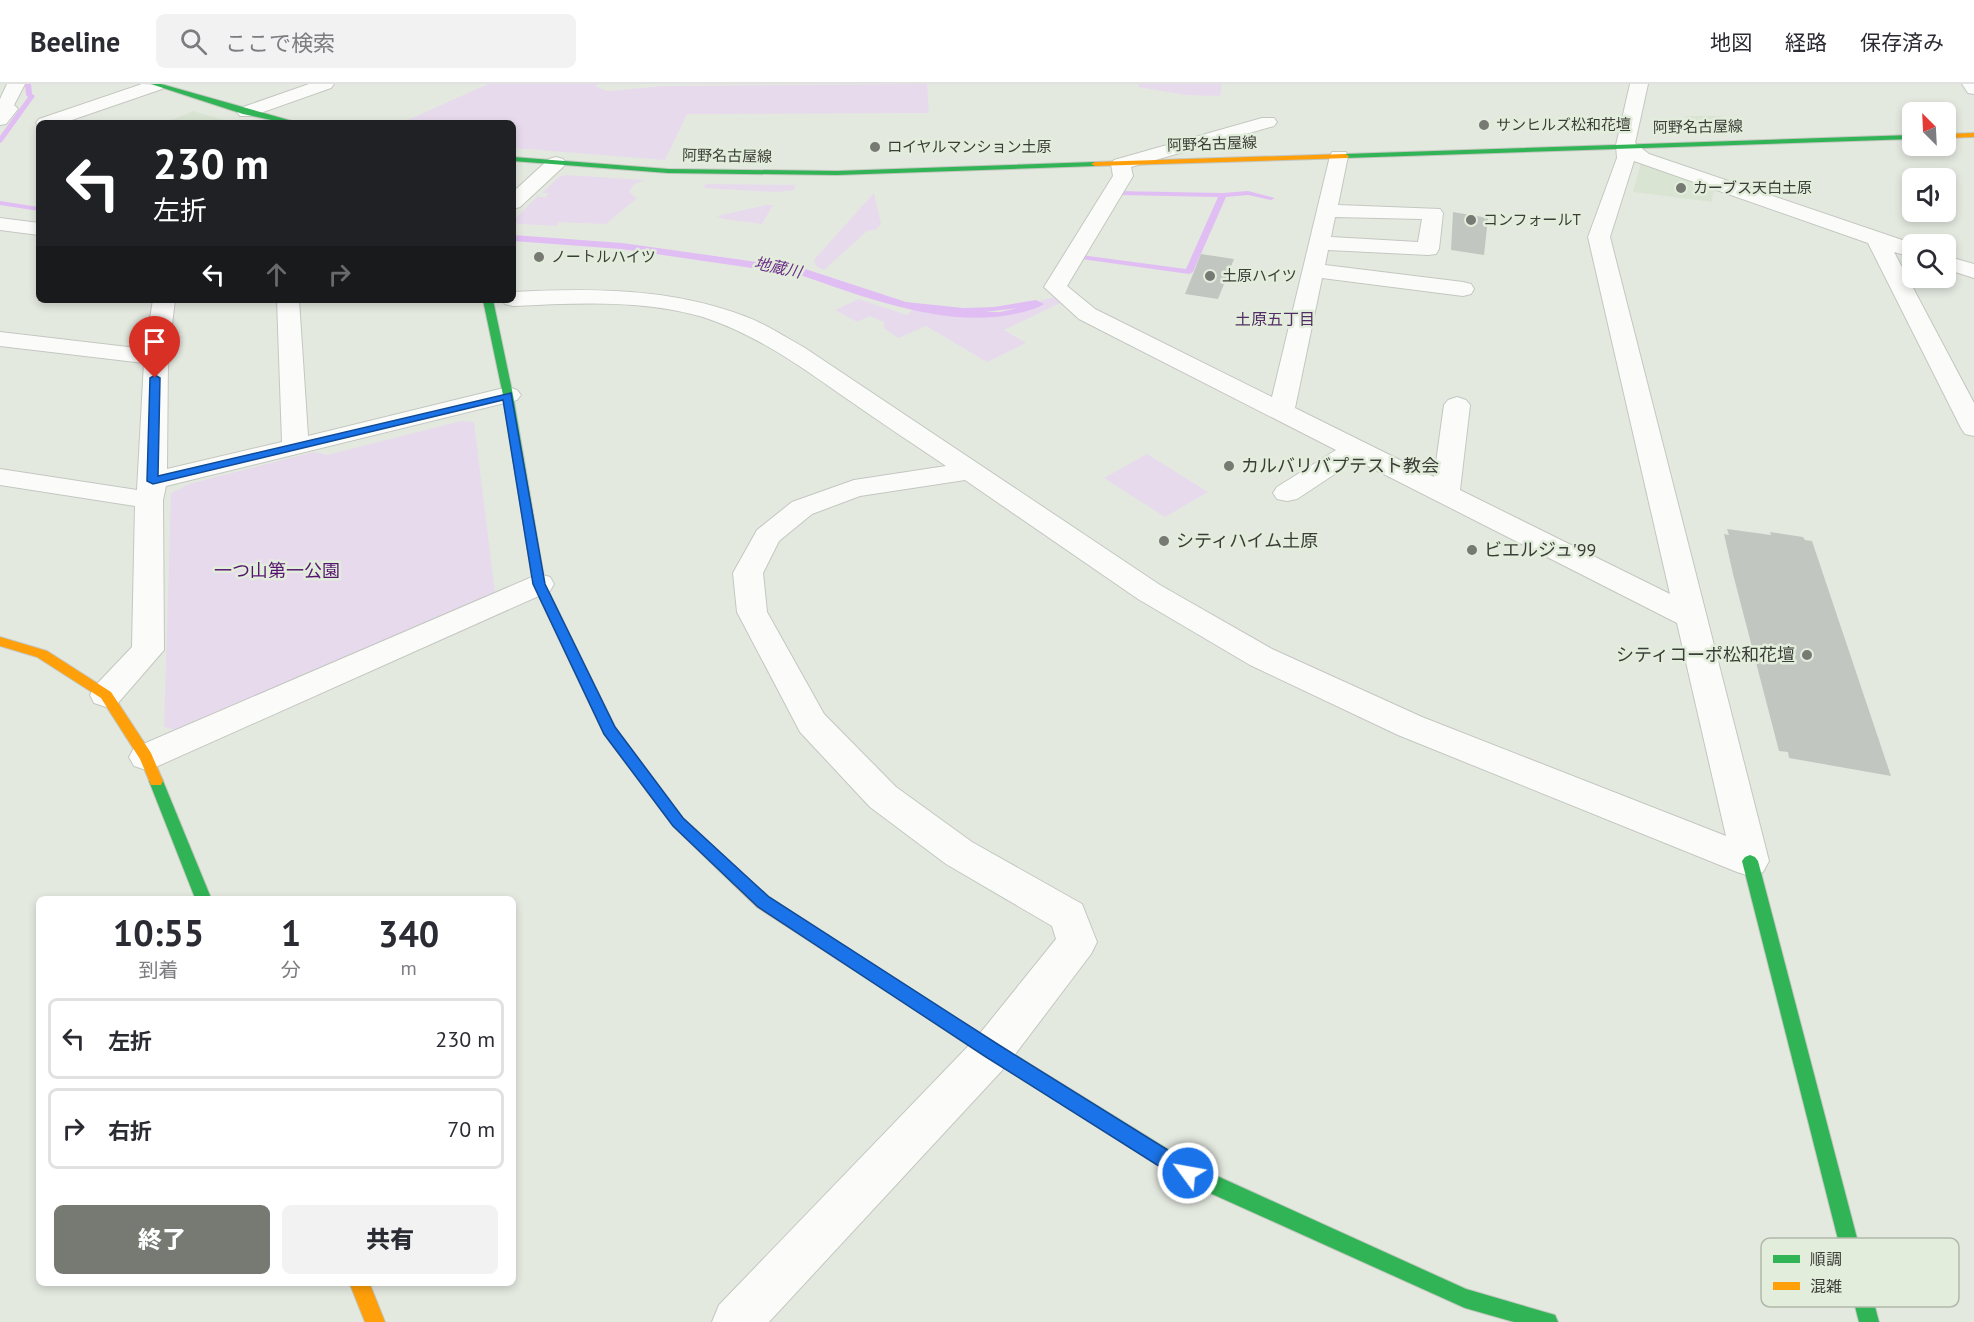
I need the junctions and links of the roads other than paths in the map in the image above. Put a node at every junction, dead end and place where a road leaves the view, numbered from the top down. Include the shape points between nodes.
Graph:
1 (16, 84) edge
2 (155, 84) edge
3 (325, 84) edge
4 (1639, 84) edge
5 (1971, 84) edge
6 (1974, 89) edge
7 (246, 112) junction
8 (0, 120) edge
9 (56, 120) edge
10 (282, 120) edge
11 (1268, 122) dead end
12 (1974, 135) edge
13 (1956, 136) edge
14 (1902, 137) edge
15 (1625, 145) junction
16 (1339, 156) junction
17 (516, 159) edge
18 (556, 163) junction
19 (1121, 164) junction
20 (516, 200) edge
21 (1327, 211) junction
22 (0, 224) edge
23 (36, 229) edge
24 (1877, 239) junction
25 (1320, 243) junction
26 (1902, 247) edge
27 (1956, 265) edge
28 (1313, 270) junction
29 (1974, 271) edge
30 (1463, 290) dead end
31 (516, 299) edge
32 (164, 303) edge
33 (288, 303) edge
34 (489, 303) edge
35 (0, 339) edge
36 (156, 357) junction
37 (508, 396) junction
38 (1457, 405) dead end
39 (1281, 412) junction
40 (1974, 428) edge
41 (295, 446) junction
42 (1355, 449) junction
43 (971, 471) junction
44 (0, 477) edge
45 (151, 490) junction
46 (1287, 493) dead end
47 (1446, 494) junction
48 (539, 584) junction
49 (1691, 617) junction
50 (0, 640) edge
51 (106, 695) junction
52 (146, 757) junction
53 (1750, 861) junction
54 (202, 896) edge
55 (993, 1051) junction
56 (1847, 1238) edge
57 (361, 1286) edge
58 (1865, 1307) edge
59 (375, 1322) edge
60 (736, 1322) edge
61 (1548, 1322) edge
62 (1869, 1322) edge

1 - 8 street via 5,106 9,109
2 - 7 main road
2 - 9 street
3 - 7 street
4 - 15 street
5 - 6 street
7 - 10 main road
11 - 19 street
12 - 13 main road
14 - 15 main road, 阿野名古屋線
15 - 16 main road, 阿野名古屋線
15 - 24 street via 1642,158
15 - 49 street via 1626,158 1599,237
16 - 19 main road, 阿野名古屋線
16 - 21 street
17 - 18 main road, 阿野名古屋線
18 - 19 main road, 阿野名古屋線 via 766,173
18 - 20 street
19 - 39 street via 1123,177 1055,287 1087,314
21 - 25 street
21 - 25 street via 1433,213 1428,249
22 - 23 street
24 - 26 street
24 - 40 street
25 - 28 street
27 - 29 street
28 - 30 street
28 - 39 street
31 - 43 street via 590,295 642,299 736,321 797,353
32 - 36 street
33 - 41 street
34 - 37 main road
35 - 36 street
36 - 45 street
37 - 41 street
37 - 48 main road
38 - 47 street
39 - 42 street
41 - 45 street
42 - 46 street
42 - 47 street
43 - 53 street via 1149,592 1261,657 1410,726
43 - 55 street via 854,488 802,508 767,536 748,573 752,612 812,723 884,797 959,853 1068,916 1077,942
44 - 45 street
45 - 51 street via 148,650
47 - 49 street
48 - 52 street
48 - 55 main road via 609,730 678,822 764,902
49 - 53 street
50 - 51 main road via 42,654
51 - 52 main road
52 - 54 main road
53 - 56 main road
55 - 60 street
55 - 61 main road via 1188,1173 1465,1298
57 - 59 main road
58 - 62 main road

